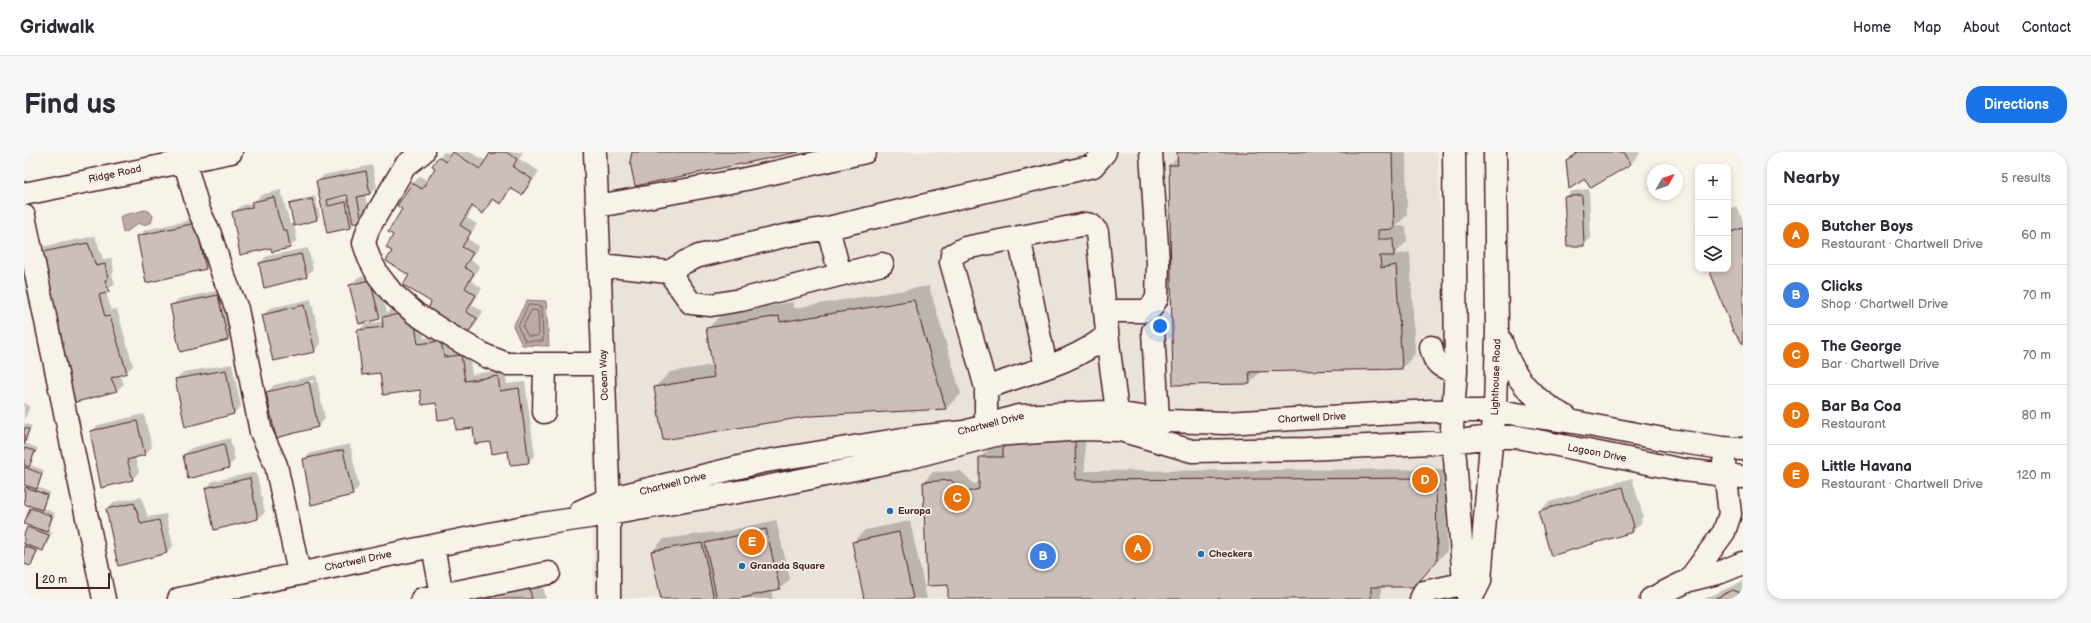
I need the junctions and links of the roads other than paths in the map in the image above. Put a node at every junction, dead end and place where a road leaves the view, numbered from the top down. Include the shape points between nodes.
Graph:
1 (231, 152) edge
2 (424, 152) edge
3 (595, 152) edge
4 (865, 152) edge
5 (1105, 152) edge
6 (1151, 152) edge
7 (1454, 152) edge
8 (1495, 152) edge
9 (184, 160) junction
10 (24, 194) edge
11 (598, 206) junction
12 (24, 216) edge
13 (828, 228) junction
14 (1019, 237) junction
15 (882, 264) dead end
16 (600, 265) junction
17 (669, 272) junction
18 (840, 274) junction
19 (1105, 311) junction
20 (1497, 330) junction
21 (1153, 331) dead end
22 (1107, 335) junction
23 (1431, 347) dead end
24 (603, 364) junction
25 (545, 365) junction
26 (1046, 367) junction
27 (1456, 371) junction
28 (986, 388) junction
29 (1454, 410) junction
30 (1495, 411) junction
31 (544, 412) dead end
32 (1158, 419) junction
33 (1119, 422) junction
34 (1574, 422) junction
35 (984, 432) junction
36 (1491, 437) junction
37 (1451, 442) junction
38 (1733, 448) edge
39 (1734, 476) edge
40 (609, 507) junction
41 (1736, 515) edge
42 (433, 546) junction
43 (1743, 563) edge
44 (299, 573) junction
45 (549, 573) dead end
46 (1689, 580) junction
47 (1471, 591) edge
48 (432, 597) edge
49 (104, 599) edge
50 (179, 599) edge
51 (609, 599) edge
52 (1421, 599) edge
53 (1651, 599) edge

1 - 9 street, Ridge Road
2 - 25 street via 405,166 368,229 364,243 378,275 392,293 416,314 486,356 507,364
3 - 11 street, Ocean Way
4 - 11 street via 741,180
5 - 13 street via 1094,166
6 - 19 street via 1158,263 1157,298 1151,308 1143,311
7 - 27 street
8 - 20 street, Lighthouse Road
9 - 10 street, Ridge Road
9 - 44 street via 199,211 209,229 237,309 261,432 276,465
11 - 16 street, Ocean Way
12 - 49 street
13 - 17 street via 699,256
13 - 18 street
14 - 19 street via 1086,224 1095,228
14 - 26 street
14 - 28 street via 965,248 952,255 951,262
15 - 18 street
16 - 17 street
16 - 24 street, Ocean Way
17 - 18 street via 691,303 710,305 741,300
19 - 22 street
20 - 30 street, Lighthouse Road
20 - 34 street via 1508,362 1532,395 1545,406
21 - 32 street
22 - 26 street via 1085,351
22 - 33 street
23 - 27 street via 1435,362 1439,366
24 - 25 street
24 - 40 street, Ocean Way
25 - 31 street
26 - 28 street
27 - 29 street
28 - 35 street
29 - 30 street
29 - 32 street, Chartwell Drive via 1225,423
29 - 37 street
30 - 34 street
30 - 36 street, Lighthouse Road
32 - 33 street, Chartwell Drive
33 - 35 street, Chartwell Drive via 1070,413 1018,416
33 - 37 street, Chartwell Drive via 1192,451
34 - 38 street via 1668,440
35 - 40 street, Chartwell Drive via 904,459 851,470
36 - 37 street, Lagoon Drive
36 - 39 street, Lagoon Drive via 1518,437 1683,470
36 - 47 street, Lighthouse Road
37 - 47 street
38 - 39 street
39 - 41 street
40 - 42 street, Chartwell Drive via 561,520
40 - 51 street, Ocean Way
41 - 46 street
42 - 44 street, Chartwell Drive
42 - 48 street
43 - 46 street
44 - 50 street, Chartwell Drive
45 - 48 street
46 - 53 street
47 - 52 street via 1424,592

